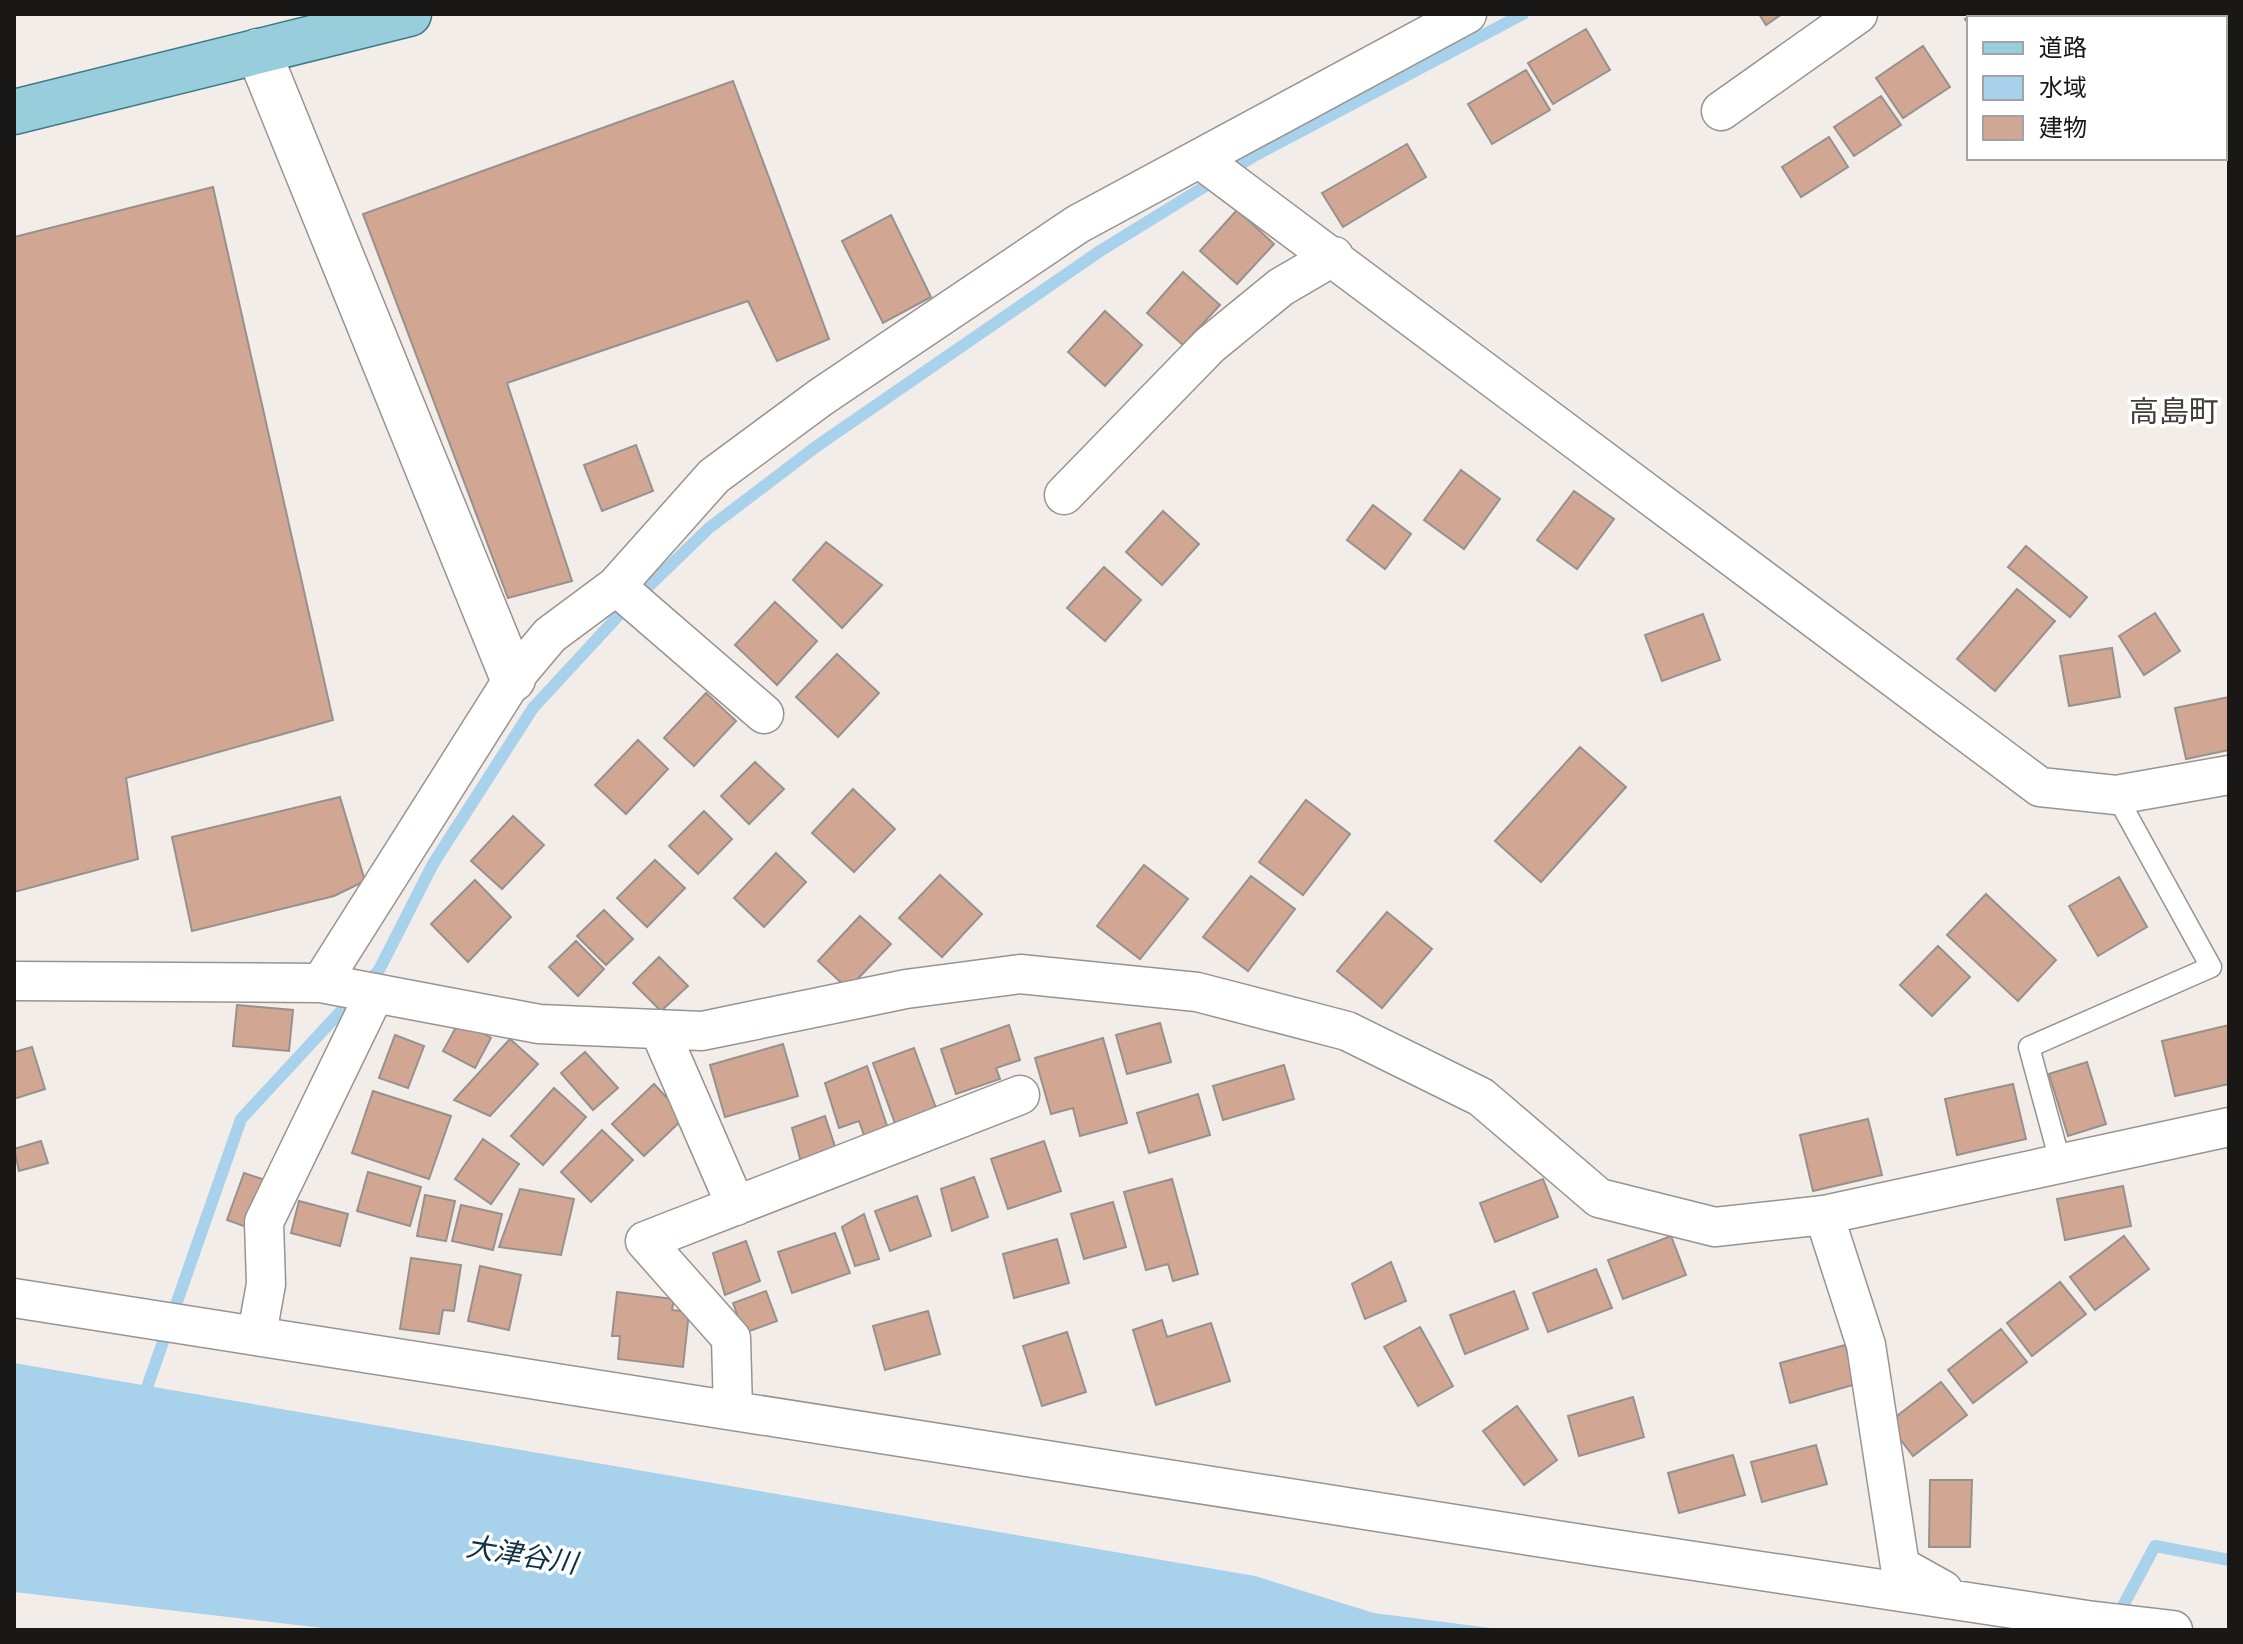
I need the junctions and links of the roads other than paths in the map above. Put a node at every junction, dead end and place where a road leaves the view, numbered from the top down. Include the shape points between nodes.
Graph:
1 (409, 14) edge
2 (1467, 14) edge
3 (1858, 14) edge
4 (258, 51) junction
5 (1721, 111) dead end
6 (14, 112) edge
7 (1200, 159) junction
8 (1334, 256) junction
9 (1064, 495) dead end
10 (616, 586) junction
11 (513, 679) junction
12 (764, 714) dead end
13 (2229, 775) edge
14 (2116, 795) junction
15 (14, 981) edge
16 (321, 983) junction
17 (375, 993) junction
18 (659, 1029) junction
19 (1020, 1095) dead end
20 (2229, 1127) edge
21 (2061, 1165) junction
22 (736, 1206) junction
23 (1824, 1215) junction
24 (14, 1298) edge
25 (257, 1334) junction
26 (733, 1410) junction
27 (1963, 1602) junction
28 (2156, 1628) edge

1 - 4 main road
2 - 7 street
3 - 5 street
4 - 6 main road
4 - 11 street
7 - 8 street
7 - 10 street via 1078,224 821,397 714,476
8 - 9 street via 1281,287 1210,345
8 - 14 street via 2040,787
10 - 11 street via 550,635
10 - 12 street
11 - 16 street
13 - 14 street
14 - 21 lane via 2211,967 2029,1047
15 - 16 street
16 - 17 street
17 - 18 street via 539,1024
17 - 25 street via 264,1222 266,1284
18 - 22 street
18 - 23 street via 702,1031 906,989 1020,974 1197,992 1347,1031 1481,1097 1599,1198 1715,1227
19 - 22 street
20 - 21 street
21 - 23 street
22 - 26 street via 645,1241 731,1338
23 - 27 street via 1866,1345 1900,1566
24 - 25 street
25 - 26 street
26 - 27 street
27 - 28 street

